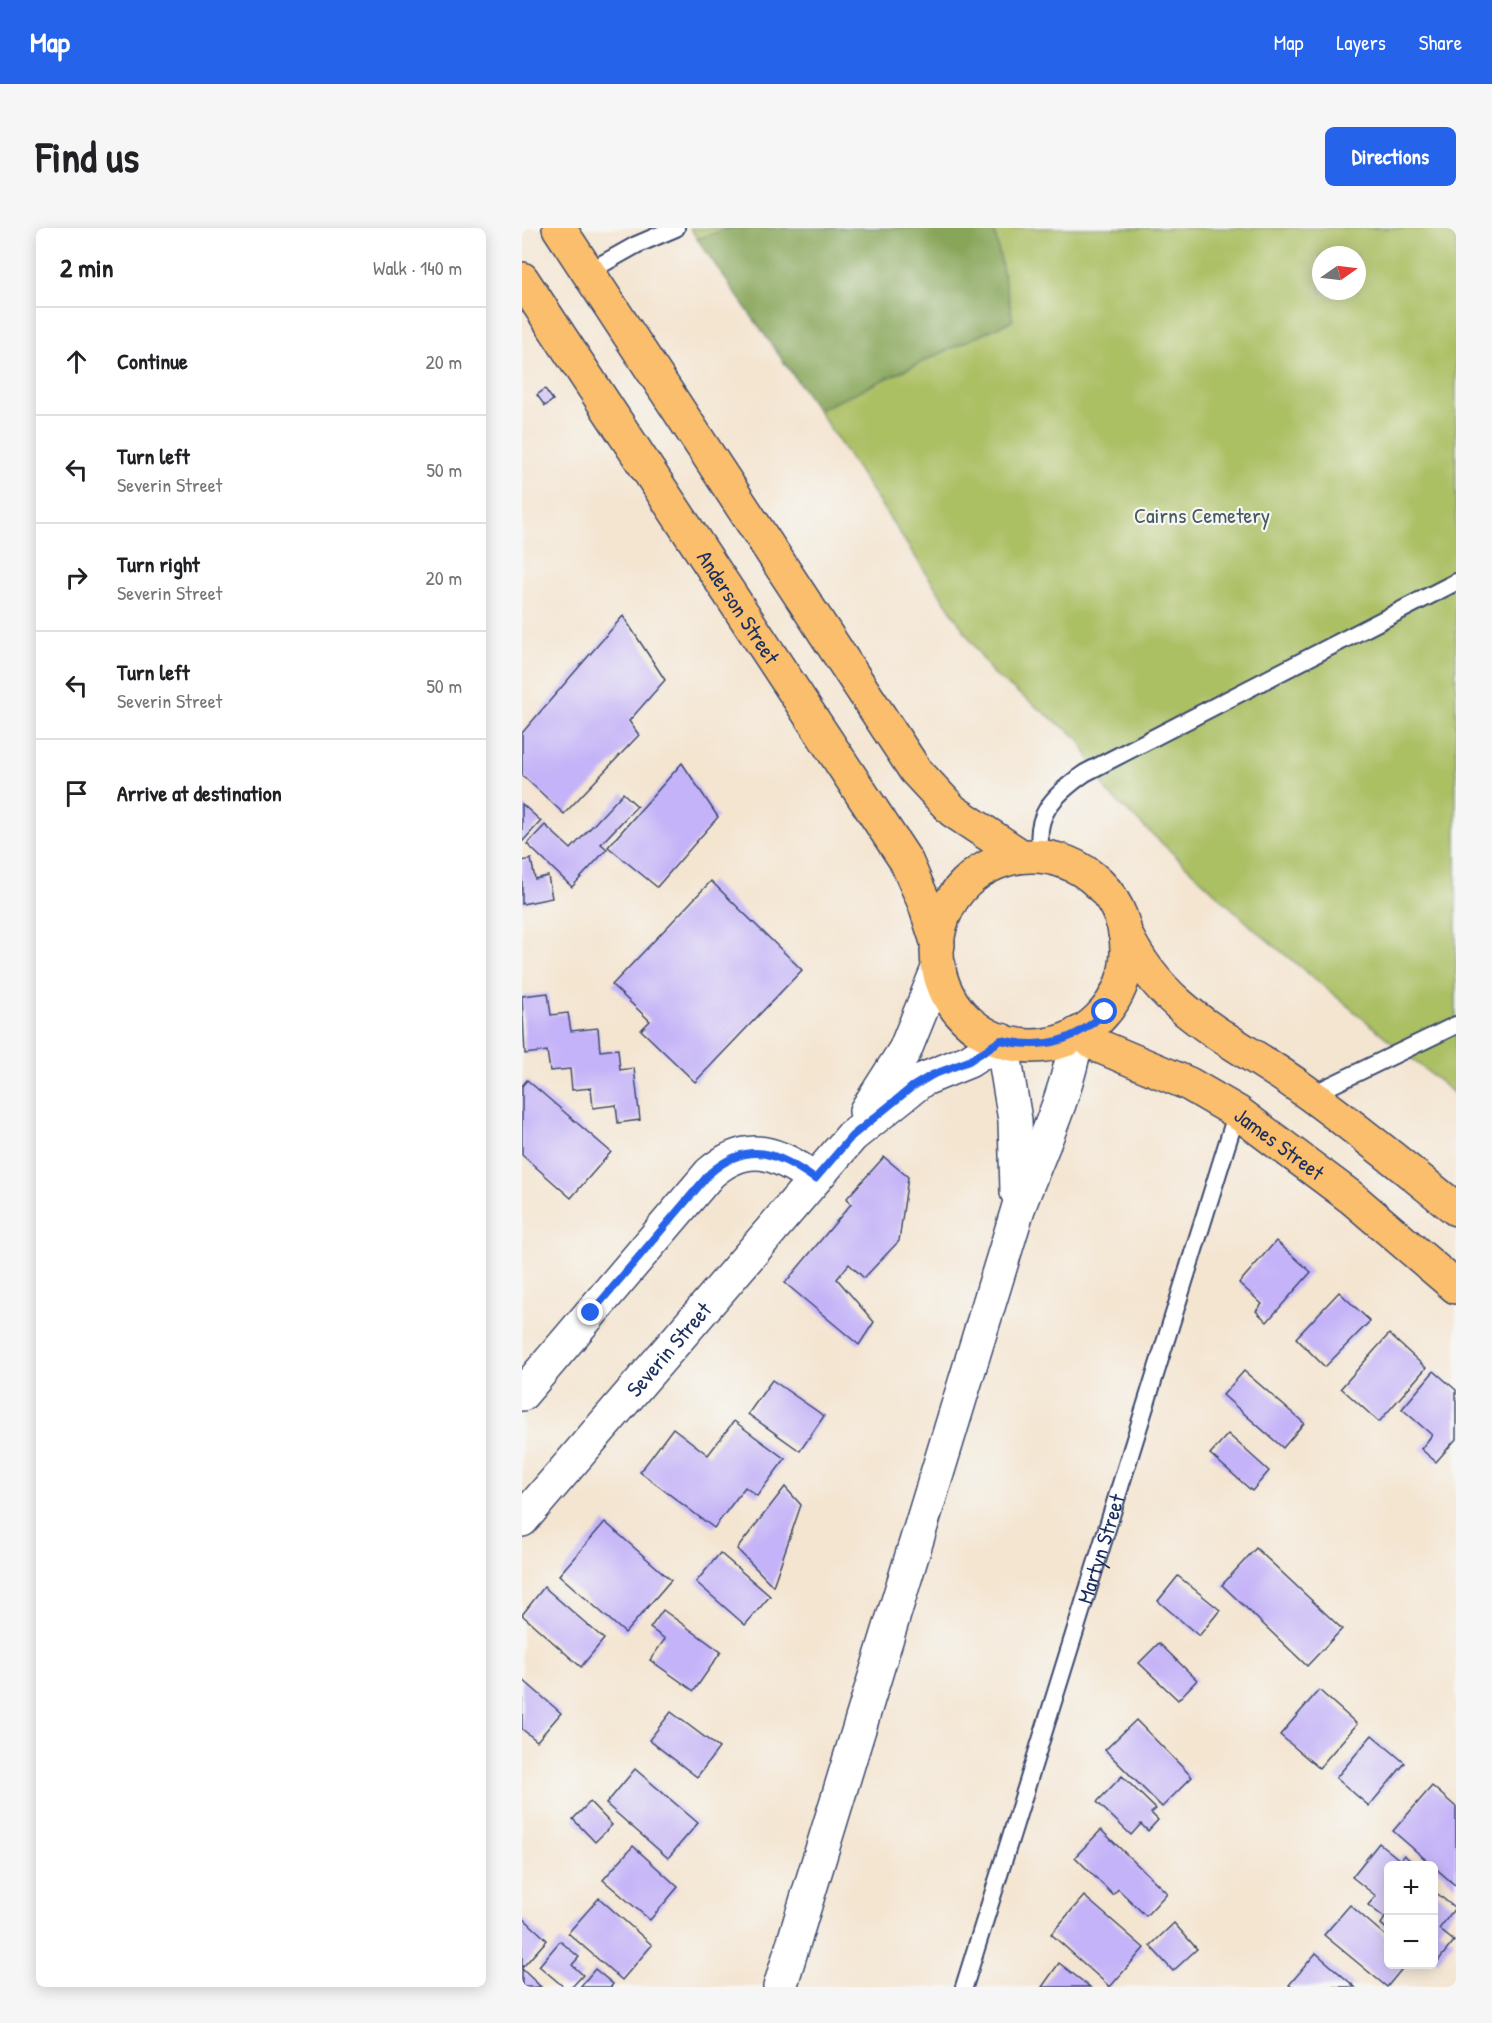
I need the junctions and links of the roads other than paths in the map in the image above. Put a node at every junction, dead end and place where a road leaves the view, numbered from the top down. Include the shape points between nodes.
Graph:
1 (559, 228) edge
2 (676, 228) edge
3 (588, 272) junction
4 (522, 279) edge
5 (1456, 582) edge
6 (1032, 856) junction
7 (1125, 931) junction
8 (938, 955) junction
9 (1456, 1025) edge
10 (1078, 1034) junction
11 (1002, 1041) junction
12 (1311, 1095) junction
13 (1237, 1112) junction
14 (852, 1136) junction
15 (815, 1179) junction
16 (1018, 1209) junction
17 (1456, 1209) edge
18 (1456, 1287) edge
19 (522, 1394) edge
20 (522, 1520) edge
21 (780, 1987) edge
22 (964, 1987) edge

1 - 3 main road
2 - 3 lane
3 - 6 main road via 915,770 953,811
4 - 8 main road, Anderson Street via 906,861
5 - 6 lane via 1085,773 1045,812
6 - 7 main road via 1059,860 1089,875 1112,900
6 - 8 main road via 993,864 969,880 944,916
7 - 10 main road via 1122,982 1105,1012
7 - 12 main road via 1136,955 1180,1008
8 - 11 main road via 946,990 960,1012 978,1029
8 - 14 street, Severin Street via 905,1050
9 - 12 lane
10 - 11 main road via 1041,1046
10 - 13 main road, James Street via 1189,1084
10 - 16 street via 1066,1079
11 - 14 street, Severin Street via 969,1061 922,1080
11 - 16 street via 1015,1120
12 - 17 main road
13 - 18 main road, James Street via 1343,1191
13 - 22 lane, Martyn Street
14 - 15 street, Severin Street
15 - 19 street via 788,1160 773,1155 742,1153 721,1163
15 - 20 street, Severin Street
16 - 21 street

